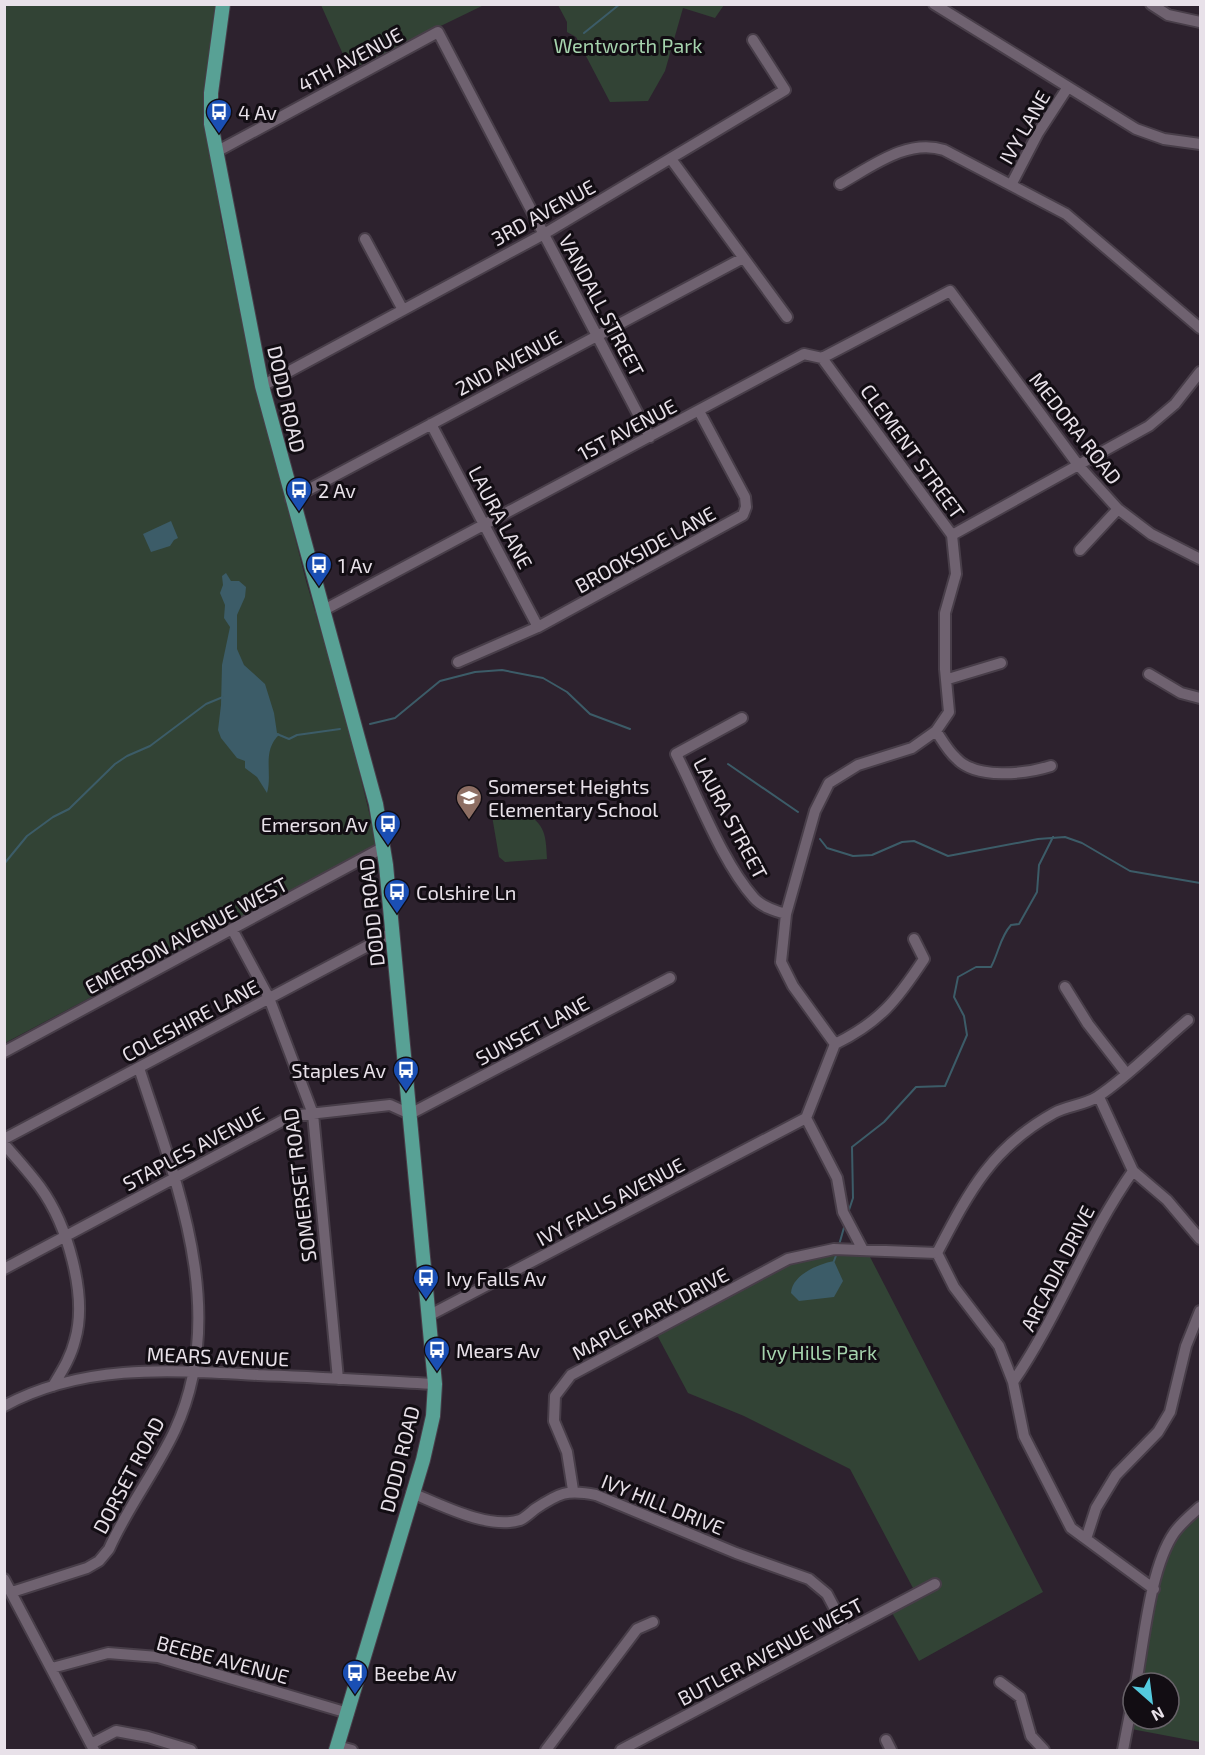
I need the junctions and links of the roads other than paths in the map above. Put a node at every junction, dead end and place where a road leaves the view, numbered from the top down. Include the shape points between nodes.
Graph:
1 (224, 4) edge
2 (934, 4) edge
3 (1151, 4) edge
4 (1200, 22) edge
5 (438, 32) joint
6 (753, 40) dead end
7 (1068, 87) junction
8 (1200, 144) edge
9 (216, 152) junction
10 (671, 159) junction
11 (840, 184) dead end
12 (1011, 185) junction
13 (544, 234) junction
14 (365, 239) dead end
15 (743, 258) junction
16 (950, 291) joint
17 (403, 310) junction
18 (787, 317) dead end
19 (1200, 328) edge
20 (597, 335) junction
21 (822, 358) junction
22 (1199, 378) edge
23 (262, 386) junction
24 (699, 411) junction
25 (431, 424) junction
26 (650, 437) junction
27 (1079, 466) junction
28 (291, 499) junction
29 (1118, 509) junction
30 (485, 526) junction
31 (952, 534) junction
32 (1080, 550) dead end
33 (1200, 559) edge
34 (322, 611) junction
35 (538, 627) junction
36 (458, 662) dead end
37 (1001, 663) dead end
38 (1149, 674) dead end
39 (948, 679) junction
40 (1200, 698) edge
41 (742, 718) dead end
42 (936, 731) junction
43 (1052, 766) dead end
44 (384, 847) junction
45 (786, 914) junction
46 (233, 931) junction
47 (392, 933) junction
48 (914, 939) dead end
49 (670, 978) dead end
50 (1065, 987) dead end
51 (269, 998) junction
52 (1188, 1020) dead end
53 (835, 1044) junction
54 (4, 1052) edge
55 (139, 1068) junction
56 (1126, 1073) junction
57 (1096, 1098) junction
58 (313, 1114) junction
59 (410, 1114) junction
60 (806, 1118) junction
61 (4, 1139) edge
62 (4, 1144) edge
63 (1133, 1171) junction
64 (175, 1178) junction
65 (65, 1237) junction
66 (1200, 1239) edge
67 (863, 1250) junction
68 (937, 1253) junction
69 (4, 1269) edge
70 (1200, 1311) edge
71 (430, 1316) junction
72 (194, 1371) junction
73 (338, 1378) junction
74 (1013, 1382) junction
75 (435, 1384) junction
76 (53, 1386) junction
77 (4, 1406) edge
78 (573, 1490) junction
79 (412, 1493) junction
80 (1200, 1507) edge
81 (1086, 1539) junction
82 (4, 1579) edge
83 (935, 1584) dead end
84 (1154, 1589) junction
85 (12, 1592) junction
86 (653, 1622) dead end
87 (846, 1630) junction
88 (52, 1668) junction
89 (1138, 1671) edge
90 (1000, 1682) dead end
91 (348, 1713) junction
92 (1127, 1731) edge
93 (93, 1747) edge
94 (337, 1748) edge
95 (633, 1748) edge
96 (190, 1750) edge
97 (352, 1750) edge
98 (546, 1750) edge
99 (621, 1750) edge
100 (1044, 1750) edge
101 (1123, 1750) edge

1 - 9 main road, DODD ROAD via 212,93 211,124
2 - 7 street
3 - 4 street via 1168,15
5 - 9 street, 4TH AVENUE
5 - 13 street, VANDALL STREET
6 - 10 street, 3RD AVENUE via 785,90
7 - 8 street via 1136,129 1164,139
7 - 12 street, IVY LANE
9 - 23 main road, DODD ROAD
10 - 13 street, 3RD AVENUE
10 - 15 street
11 - 12 street via 906,150 931,147
12 - 19 street via 1066,214
13 - 17 street, 3RD AVENUE
13 - 20 street, VANDALL STREET
14 - 17 street
15 - 18 street
15 - 20 street, 2ND AVENUE
16 - 21 street, 1ST AVENUE
16 - 27 street, MEDORA ROAD
17 - 23 street, 3RD AVENUE
20 - 25 street, 2ND AVENUE
20 - 26 street, VANDALL STREET
21 - 24 street, 1ST AVENUE via 804,354
21 - 31 street, CLEMENT STREET
22 - 27 street via 1149,426
23 - 28 main road, DODD ROAD
24 - 26 street, 1ST AVENUE
24 - 35 street, BROOKSIDE LANE via 745,497 743,516
25 - 28 street, 2ND AVENUE
25 - 30 street, LAURA LANE
26 - 30 street, 1ST AVENUE
27 - 29 street, MEDORA ROAD
27 - 31 street
28 - 34 main road, DODD ROAD
29 - 32 street
29 - 33 street, MEDORA ROAD via 1151,534
30 - 34 street, 1ST AVENUE
30 - 35 street, LAURA LANE
31 - 39 street, CLEMENT STREET via 956,574 945,613
34 - 44 main road, DODD ROAD via 374,794
35 - 36 street, BROOKSIDE LANE
37 - 39 street
38 - 40 street via 1181,693
39 - 42 street, CLEMENT STREET via 949,712
41 - 45 street, LAURA STREET via 676,754 729,860 754,899
42 - 43 street via 956,760 978,771 1034,772
42 - 45 street via 912,748 858,765 829,783 815,811
44 - 46 street, EMERSON AVENUE WEST
44 - 47 main road, DODD ROAD
45 - 53 street via 781,962 793,986
46 - 51 street, SOMERSET ROAD
46 - 54 street, EMERSON AVENUE WEST
47 - 51 street, COLESHIRE LANE
47 - 59 main road, DODD ROAD
48 - 53 street via 924,959 905,988 883,1015
49 - 59 street, SUNSET LANE
50 - 56 street
51 - 55 street, COLESHIRE LANE
51 - 58 street, SOMERSET ROAD
52 - 56 street
53 - 60 street
55 - 61 street, COLESHIRE LANE
55 - 64 street, DORSET ROAD
56 - 57 street
57 - 63 street via 1099,1097
57 - 68 street via 1057,1112 1021,1133 991,1162 965,1199
58 - 59 street, STAPLES AVENUE via 390,1106
58 - 64 street, STAPLES AVENUE via 291,1116
58 - 73 street, SOMERSET ROAD
59 - 71 main road, DODD ROAD
60 - 67 street via 837,1178 843,1212
60 - 71 street, IVY FALLS AVENUE
62 - 65 street via 41,1188
63 - 66 street via 1167,1200
63 - 74 street, ARCADIA DRIVE via 1108,1206 1038,1345
64 - 65 street, STAPLES AVENUE
64 - 72 street, DORSET ROAD via 193,1253 200,1311
65 - 69 street, STAPLES AVENUE
65 - 76 street via 78,1287 80,1315 67,1363
67 - 68 street, MAPLE PARK DRIVE
67 - 78 street, MAPLE PARK DRIVE via 834,1249 788,1259 571,1375 555,1396 554,1421 567,1452
68 - 74 street via 954,1287 999,1346
70 - 81 street via 1186,1346 1170,1412 1158,1432 1116,1475 1096,1508
71 - 75 main road, DODD ROAD
72 - 73 street, MEARS AVENUE
72 - 76 street, MEARS AVENUE via 106,1373
72 - 85 street, DORSET ROAD via 175,1429 109,1550 87,1568
73 - 75 street, MEARS AVENUE
74 - 81 street via 1024,1436 1071,1528
75 - 79 main road, DODD ROAD via 433,1416
76 - 77 street, MEARS AVENUE
78 - 79 street, IVY HILL DRIVE via 554,1496 521,1519 503,1522 462,1514
78 - 87 street, IVY HILL DRIVE via 596,1495 809,1579 826,1594
79 - 91 main road, DODD ROAD
80 - 84 street via 1165,1548
81 - 84 street
82 - 85 street
83 - 87 street, BUTLER AVENUE WEST
84 - 89 street
85 - 88 street
86 - 98 street via 637,1629
87 - 95 street, BUTLER AVENUE WEST
88 - 91 street, BEEBE AVENUE via 108,1653 158,1657
88 - 93 street
90 - 100 street via 1020,1697 1031,1736
91 - 94 main road, DODD ROAD
92 - 101 street
93 - 96 street via 116,1731
94 - 97 street
95 - 99 street, BUTLER AVENUE WEST

